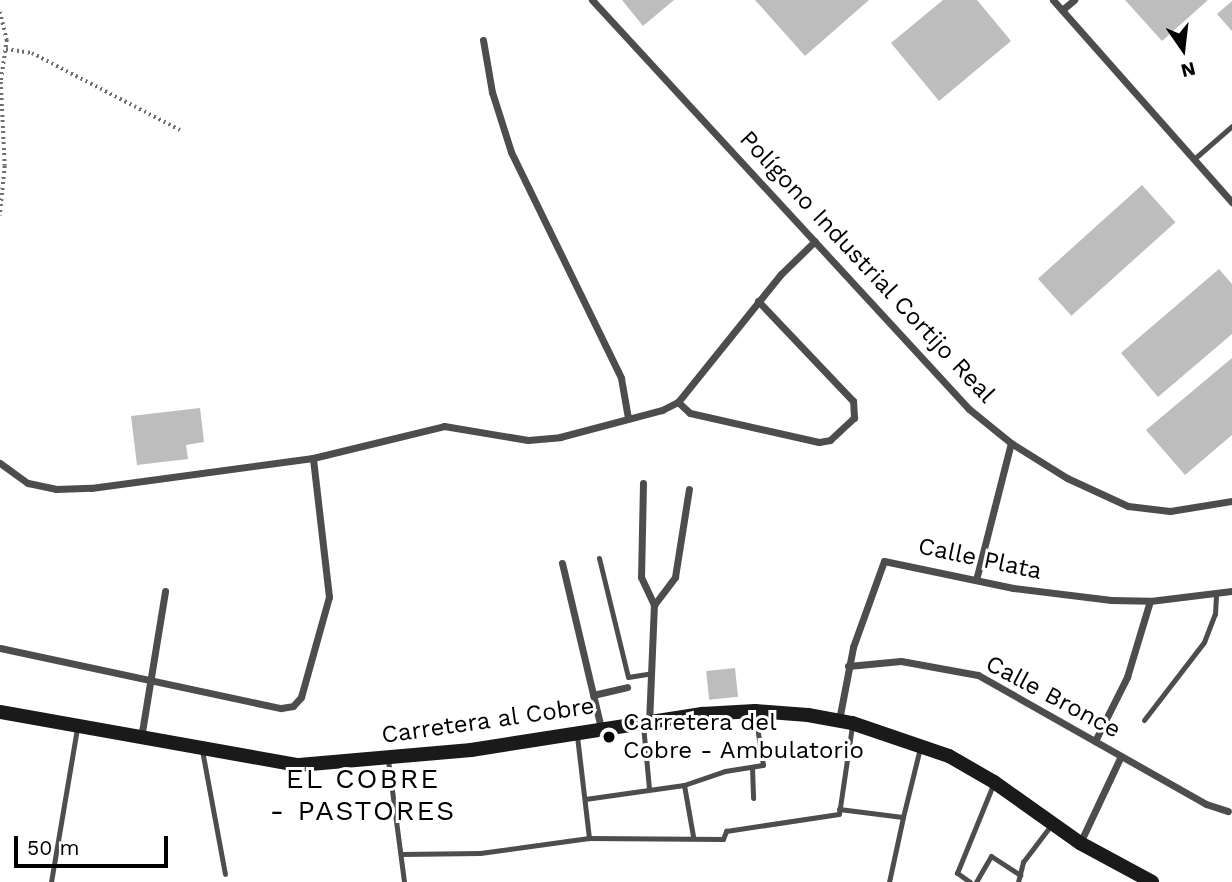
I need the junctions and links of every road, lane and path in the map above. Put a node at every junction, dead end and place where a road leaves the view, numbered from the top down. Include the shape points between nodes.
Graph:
1 (592, 0) edge
2 (1053, 0) edge
3 (1073, 0) edge
4 (1062, 10) junction
5 (0, 12) edge
6 (483, 40) dead end
7 (6, 49) junction
8 (1232, 125) edge
9 (180, 130) dead end
10 (1194, 159) junction
11 (1232, 202) edge
12 (0, 216) edge
13 (815, 241) junction
14 (758, 301) junction
15 (678, 402) junction
16 (628, 418) junction
17 (1011, 443) junction
18 (313, 458) junction
19 (0, 463) edge
20 (643, 483) dead end
21 (689, 489) dead end
22 (1232, 501) edge
23 (599, 558) dead end
24 (562, 563) dead end
25 (976, 580) junction
26 (1232, 590) edge
27 (165, 591) dead end
28 (1216, 593) junction
29 (1150, 601) junction
30 (654, 605) junction
31 (0, 648) edge
32 (848, 666) junction
33 (652, 673) junction
34 (151, 680) junction
35 (627, 687) dead end
36 (593, 695) junction
37 (755, 711) junction
38 (0, 712) edge
39 (1144, 720) dead end
40 (846, 721) junction
41 (646, 723) junction
42 (77, 728) junction
43 (601, 728) junction
44 (577, 733) junction
45 (141, 739) junction
46 (1095, 741) junction
47 (920, 745) junction
48 (202, 749) junction
49 (1121, 756) junction
50 (387, 759) junction
51 (752, 767) junction
52 (994, 782) junction
53 (684, 785) junction
54 (649, 789) junction
55 (753, 798) dead end
56 (585, 799) junction
57 (839, 808) junction
58 (1228, 811) dead end
59 (903, 817) junction
60 (1052, 824) junction
61 (693, 836) junction
62 (589, 838) junction
63 (1080, 843) junction
64 (401, 854) junction
65 (225, 874) dead end
66 (1019, 878) edge
67 (51, 882) edge
68 (404, 882) edge
69 (889, 882) edge
70 (970, 882) edge
71 (976, 882) edge
72 (1152, 882) edge

1 - 13 street, Polígono Industrial Cortijo Real
2 - 4 street
3 - 4 street
4 - 10 street
5 - 7 path
6 - 16 street via 492,92 511,152 621,378
7 - 9 path via 32,52
7 - 12 path via 1,82 5,166
8 - 10 lane
10 - 11 street
13 - 14 street
13 - 17 street, Polígono Industrial Cortijo Real via 970,409
14 - 15 street
14 - 15 street via 853,401 854,418 831,440 819,442 690,413
15 - 16 street
16 - 18 street via 560,437 528,440 444,426
17 - 22 street, Polígono Industrial Cortijo Real via 1067,478 1128,506 1170,511
17 - 25 street
18 - 19 street via 56,489 28,483
18 - 34 street via 329,597 301,697 293,706 281,708
20 - 30 street via 641,577
21 - 30 street via 675,577
23 - 33 lane via 628,677
24 - 36 street
25 - 29 street, Calle Plata via 1075,597
25 - 32 street, Calle Plata via 884,561
26 - 28 street, Calle Plata
27 - 34 street
28 - 29 street, Calle Plata
28 - 39 lane via 1215,614 1204,642
29 - 46 street via 1127,677
30 - 33 street
31 - 34 street
32 - 40 street, Calle Plata
32 - 46 street, Calle Bronce via 901,661 978,675
33 - 41 street
34 - 45 street
35 - 36 street
36 - 43 street
37 - 40 street, Carretera al Cobre
37 - 41 street, Carretera al Cobre
37 - 51 lane via 763,765
38 - 42 street, Carretera al Cobre
40 - 47 street, Carretera al Cobre
40 - 57 lane
41 - 43 street, Carretera al Cobre
41 - 54 lane
42 - 45 street, Carretera al Cobre
42 - 67 lane
43 - 44 street, Carretera al Cobre
44 - 50 street, Carretera al Cobre
44 - 56 lane
45 - 48 street, Carretera al Cobre
46 - 49 street, Calle Bronce
47 - 52 street, Carretera al Cobre
47 - 59 lane
48 - 50 street, Carretera al Cobre via 299,765
48 - 65 lane
49 - 58 street, Calle Bronce via 1206,804
49 - 63 street
50 - 64 lane
51 - 53 lane
51 - 55 lane
52 - 60 street, Carretera al Cobre
52 - 70 lane via 957,873
53 - 54 lane
53 - 61 lane
54 - 56 lane
56 - 62 lane
57 - 59 lane
57 - 61 lane via 839,814 726,831 723,839
59 - 69 lane
60 - 63 street, Carretera al Cobre
60 - 66 lane via 1023,862
61 - 62 lane
62 - 64 lane via 480,853
63 - 72 street, Carretera al Cobre
64 - 68 lane
66 - 71 lane via 991,856

